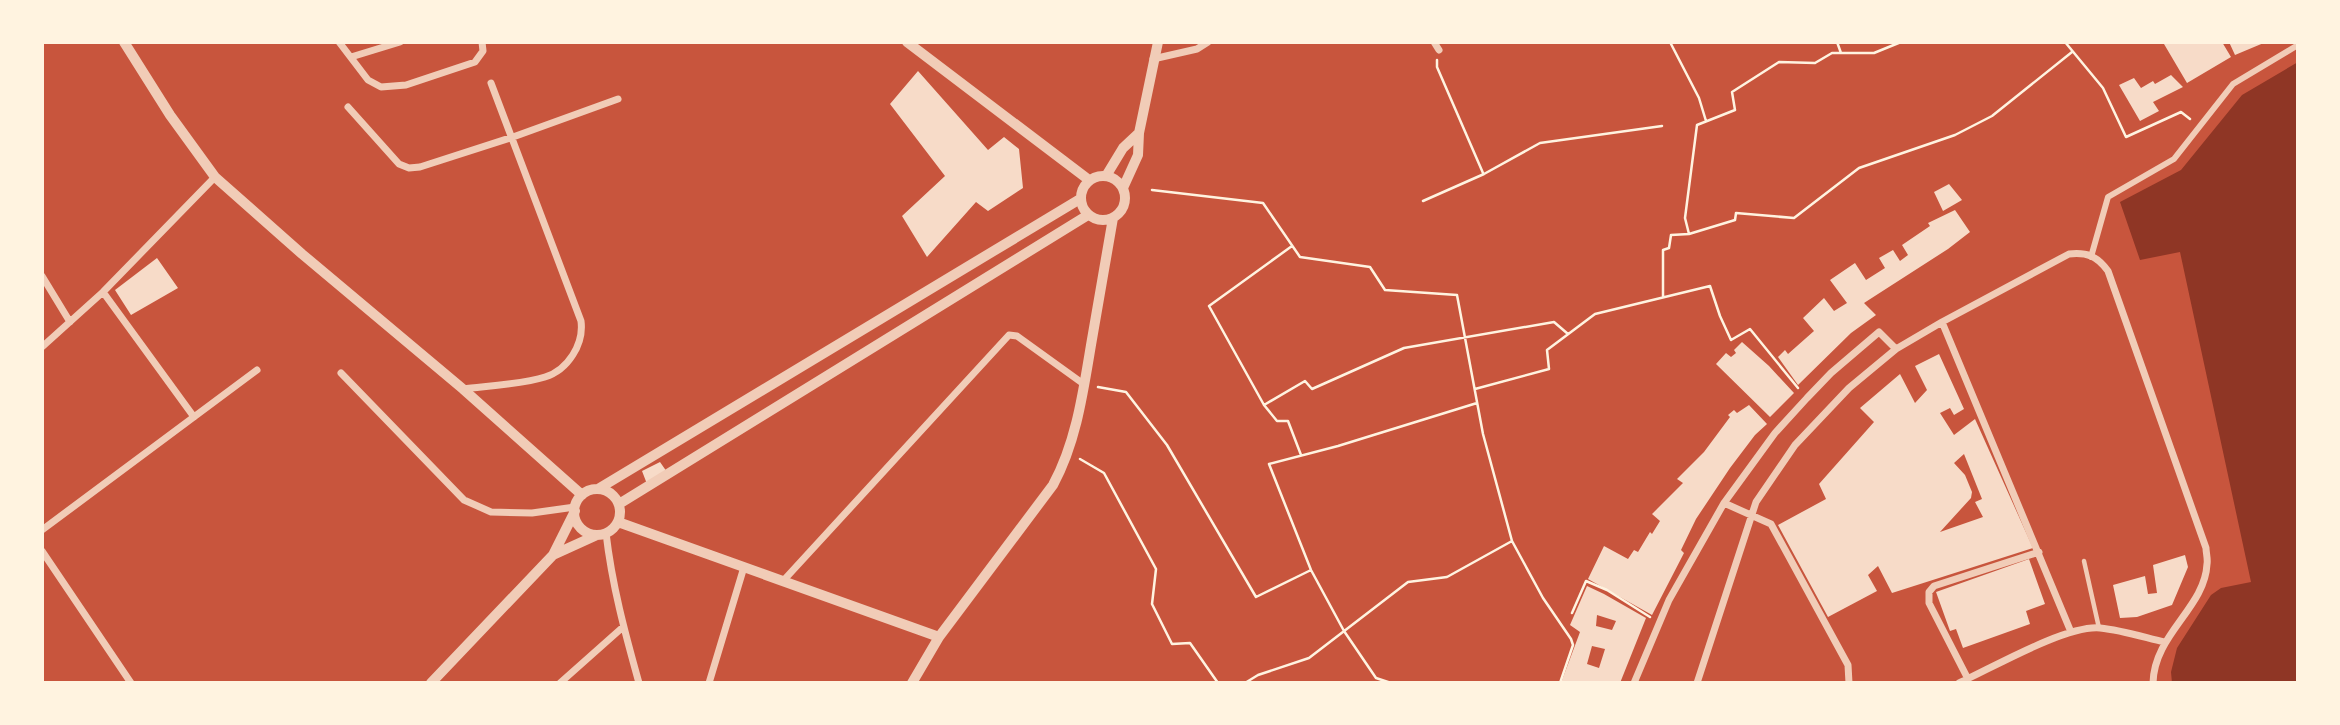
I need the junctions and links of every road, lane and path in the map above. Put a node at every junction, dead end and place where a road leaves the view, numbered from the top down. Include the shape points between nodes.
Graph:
1 (124, 42) edge
2 (340, 42) edge
3 (400, 42) edge
4 (482, 42) edge
5 (907, 42) edge
6 (1158, 42) edge
7 (1208, 42) edge
8 (1434, 42) edge
9 (1670, 42) edge
10 (1837, 42) edge
11 (1901, 42) edge
12 (2065, 42) edge
13 (2298, 45) edge
14 (1439, 50) joint
15 (2073, 52) junction
16 (1841, 53) junction
17 (351, 57) junction
18 (1153, 59) junction
19 (491, 83) dead end
20 (618, 99) dead end
21 (348, 107) dead end
22 (1706, 121) junction
23 (1662, 126) dead end
24 (2199, 127) junction
25 (1139, 133) junction
26 (513, 137) junction
27 (1484, 174) junction
28 (1105, 176) junction
29 (215, 177) junction
30 (1089, 180) junction
31 (1123, 188) junction
32 (1153, 190) dead end
33 (1080, 199) junction
34 (1423, 201) dead end
35 (1088, 215) junction
36 (1113, 218) junction
37 (1689, 234) junction
38 (1292, 246) junction
39 (2091, 257) junction
40 (42, 276) edge
41 (103, 292) junction
42 (1663, 296) junction
43 (70, 322) junction
44 (1942, 322) junction
45 (1569, 335) junction
46 (1465, 338) junction
47 (42, 347) edge
48 (1896, 349) junction
49 (257, 370) dead end
50 (341, 373) dead end
51 (1084, 385) junction
52 (1475, 388) junction
53 (464, 389) junction
54 (1807, 398) junction
55 (1478, 403) junction
56 (1264, 405) junction
57 (194, 417) junction
58 (1068, 451) junction
59 (1301, 456) junction
60 (598, 489) junction
61 (582, 495) junction
62 (1724, 503) junction
63 (619, 504) junction
64 (575, 509) junction
65 (1752, 514) junction
66 (618, 522) junction
67 (42, 530) edge
68 (601, 534) junction
69 (1512, 541) junction
70 (42, 551) edge
71 (2039, 552) junction
72 (553, 555) junction
73 (2084, 561) dead end
74 (744, 567) junction
75 (1311, 570) junction
76 (783, 581) junction
77 (1572, 613) dead end
78 (1660, 623) junction
79 (623, 627) junction
80 (2099, 628) junction
81 (1344, 631) junction
82 (2071, 632) junction
83 (939, 637) junction
84 (2164, 642) junction
85 (1968, 679) junction
86 (916, 680) edge
87 (131, 683) edge
88 (431, 683) edge
89 (560, 683) edge
90 (639, 683) edge
91 (709, 683) edge
92 (1218, 683) edge
93 (1245, 683) edge
94 (1391, 683) edge
95 (1560, 683) edge
96 (1634, 683) edge
97 (1698, 683) edge
98 (1849, 683) edge
99 (1959, 683) edge
100 (2153, 683) edge

1 - 29 street
2 - 17 street
3 - 17 street
4 - 17 street via 483,51 475,62 406,85 381,87 368,80
5 - 30 street
6 - 18 street
7 - 18 street via 1198,49
8 - 14 street
9 - 22 path
10 - 16 path
11 - 16 path via 1874,53
12 - 15 path
13 - 24 street via 2233,84
14 - 27 path via 1437,67
15 - 24 path via 2103,88 2126,137 2181,112
15 - 37 path via 1992,116 1955,135 1859,168 1794,218 1736,213 1735,220
16 - 22 path via 1815,63 1779,62 1732,92 1735,110
18 - 25 street
19 - 26 street
20 - 26 street
21 - 26 street via 399,164 409,168
22 - 37 path via 1698,125 1685,218
23 - 27 path via 1540,143
24 - 39 street via 2174,159 2108,197
25 - 28 street
25 - 31 street via 1138,155
26 - 53 street via 582,332 566,364 545,377
27 - 34 path
28 - 30 street
28 - 31 street
29 - 41 street
29 - 53 street
30 - 33 street
31 - 36 street via 1123,208
32 - 38 path via 1263,202
33 - 35 street
33 - 60 street
35 - 36 street
35 - 63 street
36 - 51 street
37 - 42 path via 1671,235 1669,248 1663,250
38 - 46 path via 1300,257 1370,267 1385,290 1457,295
38 - 56 path via 1209,306
39 - 44 street via 2069,254
39 - 84 street via 2108,271 2206,548 2203,582
40 - 43 street
41 - 43 street
41 - 57 street
42 - 45 path via 1595,314
42 - 54 path via 1710,286 1731,340 1750,329
43 - 47 street
44 - 48 street
44 - 71 street
45 - 46 path via 1554,322
45 - 52 path via 1547,350 1549,369
46 - 52 path
46 - 56 path via 1404,348 1312,389 1305,381
48 - 54 street via 1879,332
48 - 65 street via 1849,388 1795,445
49 - 57 street
50 - 64 street via 464,500 491,512
51 - 58 street
51 - 75 path via 1126,392 1167,445 1256,597
51 - 76 street via 1017,336 1009,335
52 - 55 path
53 - 61 street
54 - 62 street
55 - 59 path
55 - 69 path
56 - 59 path via 1277,421 1288,421
57 - 67 street
58 - 83 street via 1053,485
58 - 92 path via 1104,473 1156,569 1152,604 1172,644 1190,643
59 - 75 path via 1269,464
60 - 61 street
60 - 63 street via 614,496
61 - 64 street
62 - 65 street
62 - 78 street
63 - 66 street
64 - 68 street via 581,528
64 - 72 street
65 - 97 street
65 - 98 street via 1771,524 1848,665
66 - 68 street
66 - 74 street
68 - 72 street
68 - 79 street
69 - 81 path via 1447,577 1408,582
69 - 95 path via 1571,639
70 - 87 street
71 - 82 street
71 - 85 street via 1934,586 1929,592 1929,603
72 - 88 street
73 - 80 lane
74 - 76 street
74 - 91 street
75 - 81 path
76 - 83 street
77 - 78 path via 1586,581
78 - 96 street
79 - 89 street
79 - 90 street
80 - 82 street
80 - 84 street
81 - 93 path via 1309,658
81 - 94 path via 1376,678
82 - 85 street
83 - 86 street
84 - 100 street
85 - 99 street

